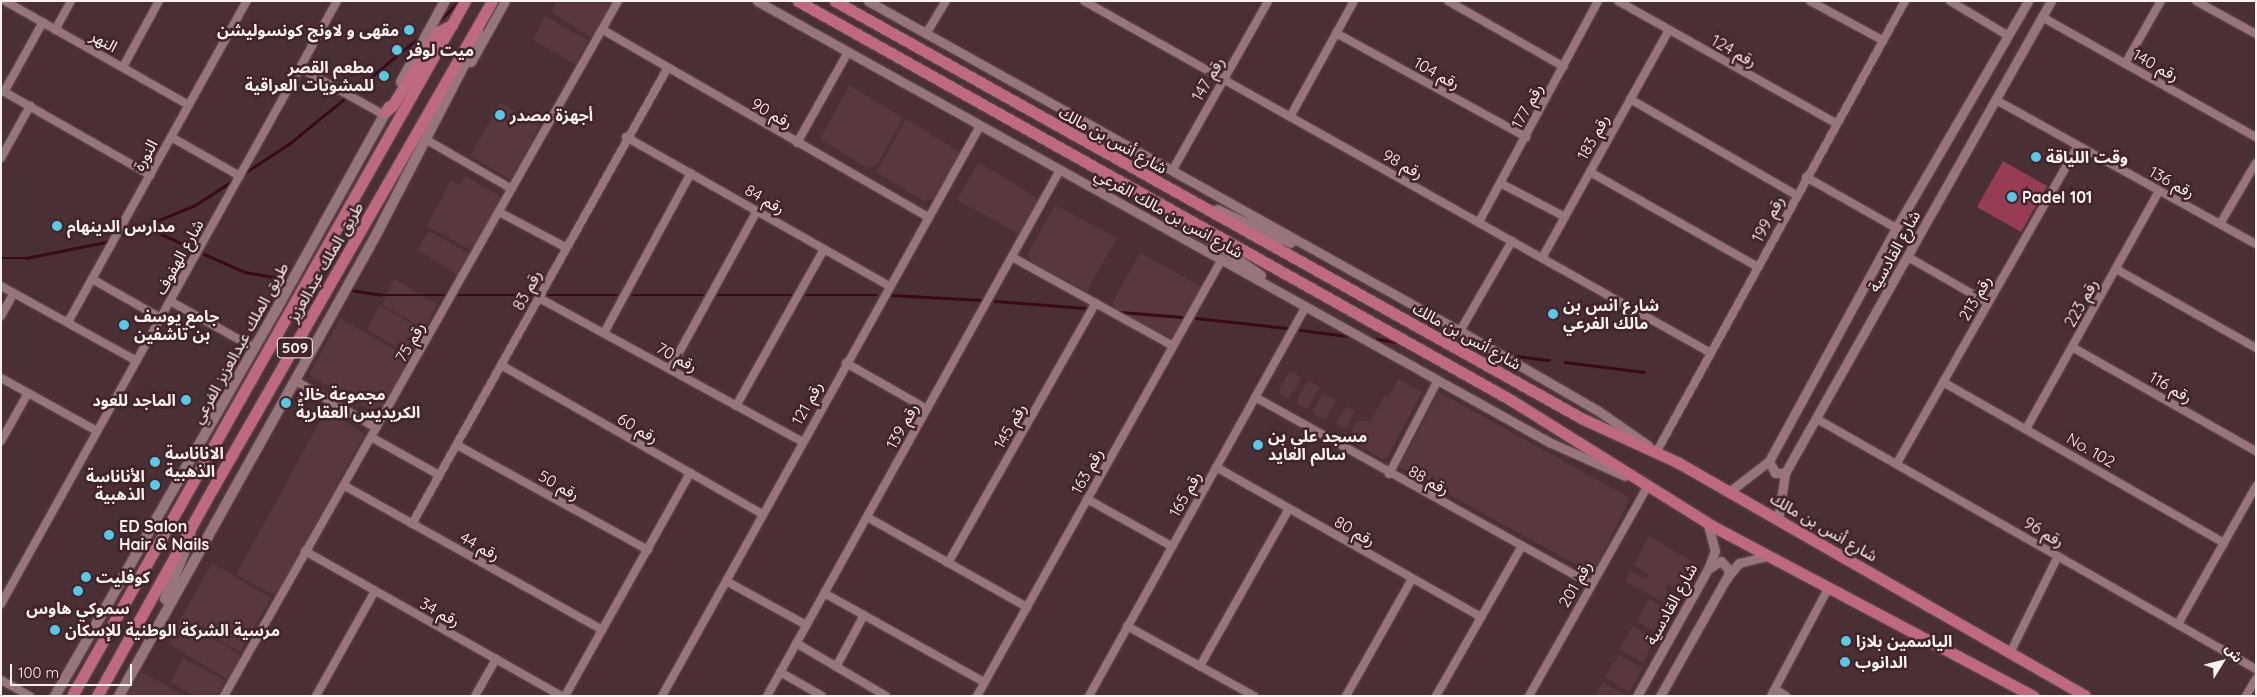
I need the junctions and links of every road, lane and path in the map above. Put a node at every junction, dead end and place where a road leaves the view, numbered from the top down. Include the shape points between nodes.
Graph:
1 (5, 1) edge
2 (71, 1) edge
3 (159, 1) edge
4 (247, 1) edge
5 (337, 1) edge
6 (445, 1) edge
7 (465, 1) edge
8 (492, 1) edge
9 (505, 1) edge
10 (618, 1) edge
11 (757, 1) edge
12 (798, 1) edge
13 (835, 1) edge
14 (868, 1) edge
15 (946, 1) edge
16 (1084, 1) edge
17 (1268, 1) edge
18 (1354, 1) edge
19 (1448, 1) edge
20 (1598, 1) edge
21 (1618, 1) edge
22 (1810, 1) edge
23 (1905, 1) edge
24 (1950, 1) edge
25 (2028, 1) edge
26 (2051, 1) edge
27 (2161, 1) edge
28 (2196, 1) edge
29 (1633, 5) edge
30 (2042, 18) junction
31 (43, 22) junction
32 (480, 23) junction
33 (452, 25) junction
34 (55, 30) junction
35 (603, 30) junction
36 (1669, 30) junction
37 (1336, 33) junction
38 (926, 34) junction
39 (2256, 34) edge
40 (2007, 35) dead end
41 (1882, 40) junction
42 (848, 52) junction
43 (2125, 64) junction
44 (123, 67) junction
45 (1564, 67) junction
46 (300, 68) junction
47 (667, 69) junction
48 (1224, 80) junction
49 (3, 91) edge
50 (1630, 99) junction
51 (1996, 100) junction
52 (189, 104) junction
53 (30, 106) junction
54 (385, 113) junction
55 (1290, 116) junction
56 (1837, 124) junction
57 (980, 126) junction
58 (1526, 136) junction
59 (171, 137) junction
60 (626, 137) junction
61 (2256, 137) edge
62 (424, 139) junction
63 (797, 143) junction
64 (2078, 146) junction
65 (1, 158) edge
66 (2256, 163) edge
67 (1060, 170) junction
68 (1172, 171) junction
69 (1590, 172) junction
70 (691, 173) junction
71 (150, 174) junction
72 (240, 176) junction
73 (1148, 177) junction
74 (1806, 177) junction
75 (1500, 183) junction
76 (512, 188) junction
77 (2159, 190) junction
78 (1796, 195) junction
79 (1150, 199) junction
80 (758, 211) junction
81 (499, 212) junction
82 (928, 217) junction
83 (1565, 217) junction
84 (1479, 222) junction
85 (2220, 224) junction
86 (1896, 228) junction
87 (1512, 241) junction
88 (2256, 244) edge
89 (565, 247) junction
90 (824, 249) junction
91 (1012, 257) junction
92 (1908, 257) junction
93 (1542, 258) junction
94 (1222, 259) junction
95 (1758, 267) junction
96 (2116, 269) junction
97 (1358, 274) junction
98 (92, 279) junction
99 (1, 286) edge
100 (889, 286) junction
101 (14, 293) junction
102 (539, 298) junction
103 (170, 301) junction
104 (1096, 303) junction
105 (1988, 303) junction
106 (1306, 306) junction
107 (1, 316) edge
108 (161, 318) junction
109 (68, 322) junction
110 (1460, 331) junction
111 (604, 333) junction
112 (1173, 346) junction
113 (2072, 347) junction
114 (254, 348) junction
115 (2256, 348) edge
116 (1710, 352) junction
117 (136, 361) junction
118 (846, 363) junction
119 (501, 365) junction
120 (670, 369) junction
121 (1, 378) edge
122 (1438, 380) junction
123 (296, 381) junction
124 (1943, 382) junction
125 (28, 393) junction
126 (1255, 397) junction
127 (736, 406) junction
128 (927, 409) junction
129 (1817, 419) junction
130 (376, 428) junction
131 (2026, 429) junction
132 (97, 432) junction
133 (371, 437) junction
134 (1, 441) edge
135 (802, 441) junction
136 (457, 445) junction
137 (1657, 451) junction
138 (2256, 451) edge
139 (1769, 461) junction
140 (1897, 464) junction
141 (1216, 468) junction
142 (690, 473) junction
143 (1785, 473) junction
144 (1389, 474) junction
145 (439, 476) junction
146 (345, 486) junction
147 (1648, 486) junction
148 (2256, 486) edge
149 (1729, 492) junction
150 (188, 493) junction
151 (1087, 499) junction
152 (206, 500) junction
153 (1289, 509) junction
154 (762, 514) junction
155 (867, 516) junction
156 (1778, 520) junction
157 (1707, 522) junction
158 (412, 524) junction
159 (2224, 542) junction
160 (1171, 546) junction
161 (1522, 546) junction
162 (648, 550) junction
163 (305, 552) junction
164 (1768, 556) junction
165 (2058, 556) junction
166 (948, 562) junction
167 (1708, 569) junction
168 (1412, 579) junction
169 (1726, 579) junction
170 (726, 581) junction
171 (1590, 584) junction
172 (1828, 589) junction
173 (4, 591) edge
174 (375, 592) junction
175 (824, 593) junction
176 (1, 604) edge
177 (107, 606) junction
178 (1027, 607) junction
179 (864, 615) junction
180 (1481, 617) junction
181 (2178, 624) junction
182 (806, 625) junction
183 (1127, 626) junction
184 (603, 630) junction
185 (151, 634) junction
186 (796, 643) junction
187 (2010, 652) junction
188 (496, 659) junction
189 (1200, 666) junction
190 (836, 667) junction
191 (2256, 669) edge
192 (780, 672) junction
193 (2256, 679) edge
194 (1, 680) edge
195 (984, 682) junction
196 (1773, 693) edge
197 (30, 696) edge
198 (55, 696) edge
199 (72, 696) edge
200 (97, 696) edge
201 (119, 696) edge
202 (224, 696) edge
203 (316, 696) edge
204 (475, 696) edge
205 (563, 696) edge
206 (662, 696) edge
207 (766, 696) edge
208 (822, 696) edge
209 (886, 696) edge
210 (977, 696) edge
211 (1089, 696) edge
212 (1254, 696) edge
213 (1346, 696) edge
214 (1436, 696) edge
215 (1529, 696) edge
216 (1637, 696) edge
217 (1660, 696) edge
218 (1786, 696) edge
219 (2033, 696) edge
220 (2085, 696) edge
221 (2094, 696) edge
222 (2246, 696) edge

1 - 31 street, النهر
2 - 34 street
3 - 44 street
4 - 52 street, النورة
5 - 46 street, شارع الهفوف
6 - 54 main road, طريق الملك عبدالعزيز الفرعي
7 - 33 main road, طريق الملك عبدالعزيز / 509
8 - 32 main road, طريق الملك عبدالعزيز / 509
9 - 62 street
10 - 35 street, رقم 75
11 - 42 street, شارع انس بن مالك الفرعي
12 - 79 main road, شارع أنس بن مالك
13 - 73 main road, شارع أنس بن مالك
14 - 38 street
15 - 38 street
16 - 48 street, رقم 98
17 - 48 street, رقم 147
18 - 37 street
19 - 45 street
20 - 45 street, رقم 177
21 - 29 street, رقم 124
22 - 41 street
23 - 41 street, رقم 199
24 - 40 street
25 - 86 street, شارع القادسية
26 - 30 street, شارع القادسية
27 - 43 street
28 - 39 street
29 - 36 street, رقم 124
30 - 43 street, رقم 140
30 - 51 street, شارع القادسية
31 - 34 street, النهر
31 - 49 street
32 - 62 main road via 472,50
32 - 152 main road, طريق الملك عبدالعزيز / 509
33 - 54 main road via 438,32
33 - 150 main road, طريق الملك عبدالعزيز / 509
34 - 44 street, النهر
35 - 47 street, رقم 90
35 - 76 street, رقم 75
36 - 50 street, رقم 183
36 - 56 street, رقم 124
37 - 55 street
37 - 58 street, رقم 104
38 - 68 street
41 - 56 street, رقم 199
42 - 57 street, شارع انس بن مالك الفرعي
42 - 63 street
43 - 61 street, رقم 140
44 - 52 street, النهر
45 - 58 street, رقم 177
46 - 54 street
46 - 72 street, شارع الهفوف
47 - 60 street, رقم 83
47 - 63 street, رقم 90
48 - 55 street, رقم 98
48 - 68 street, رقم 147
49 - 53 street
50 - 69 street, رقم 183
50 - 78 street
51 - 64 street, رقم 136
51 - 92 street, شارع القادسية
52 - 59 street, النورة
53 - 65 street
53 - 71 street
54 - 114 main road, طريق الملك عبدالعزيز الفرعي
55 - 84 street, رقم 98
56 - 74 street, رقم 199
57 - 67 street, شارع انس بن مالك الفرعي
57 - 82 street, رقم 121
58 - 75 street, رقم 177
59 - 71 street, النورة
59 - 72 street
60 - 70 street, رقم 84
60 - 89 street, رقم 83
62 - 76 street
62 - 123 main road
63 - 82 street, رقم 90
64 - 77 street, رقم 136
64 - 105 street, رقم 213
66 - 85 street
67 - 91 street, رقم 139
67 - 94 street, شارع انس بن مالك الفرعي
68 - 97 street
69 - 83 street, رقم 183
69 - 95 street
70 - 80 street, رقم 84
70 - 111 street
71 - 98 street, النورة
72 - 103 street, شارع الهفوف
73 - 97 street
73 - 137 main road, شارع أنس بن مالك via 1581,418
74 - 78 street, رقم 199
74 - 86 street
75 - 83 street
75 - 84 street, رقم 177
76 - 81 street, رقم 75
77 - 85 street, رقم 136
77 - 96 street, رقم 223
78 - 95 street, رقم 199
79 - 106 street
79 - 147 main road, شارع أنس بن مالك via 1511,400
80 - 90 street, رقم 84
80 - 120 street
81 - 89 street
81 - 130 street, رقم 75
82 - 100 street, رقم 121
83 - 93 street, رقم 183
84 - 87 street, رقم 98
85 - 88 street, رقم 136
86 - 139 street, شارع القادسية
87 - 93 street, رقم 98
87 - 110 street
89 - 102 street, رقم 83
90 - 100 street, رقم 84
90 - 127 street
91 - 104 street
91 - 128 street, رقم 139
92 - 105 street
92 - 129 street, شارع القادسية
93 - 116 street, رقم 98
94 - 106 street, شارع انس بن مالك الفرعي
94 - 112 street, رقم 163
95 - 116 street, رقم 199
96 - 113 street, رقم 223
96 - 115 street
97 - 110 street
98 - 108 street
98 - 109 street, النورة
99 - 101 street
100 - 118 street, رقم 121
101 - 107 street
101 - 109 street
102 - 111 street, رقم 70
102 - 119 street, رقم 83
103 - 108 street, شارع الهفوف
103 - 114 street
104 - 112 street
104 - 166 street, رقم 145
105 - 124 street, رقم 213
106 - 122 street, شارع انس بن مالك الفرعي
106 - 126 street, رقم 165
108 - 117 street, شارع الهفوف
109 - 117 street
110 - 137 street via 1590,405
111 - 120 street, رقم 70
112 - 151 street, رقم 163
113 - 131 street, رقم 223
113 - 138 street, رقم 116
114 - 177 main road, طريق الملك عبدالعزيز الفرعي
116 - 137 street, رقم 199
117 - 132 street, شارع الهفوف
118 - 128 street
118 - 135 street, رقم 121
119 - 136 street, رقم 83
119 - 142 street, رقم 60
120 - 127 street, رقم 70
121 - 125 street
122 - 144 street
122 - 147 street, شارع انس بن مالك الفرعي via 1549,442
123 - 130 street
123 - 185 main road
124 - 131 street, No. 102
124 - 140 street, رقم 213
125 - 132 street
125 - 134 street
126 - 141 street, رقم 165
126 - 144 street, رقم 88
127 - 135 street, رقم 70
128 - 155 street, رقم 139
129 - 140 street, رقم 96
129 - 143 street, شارع القادسية
130 - 133 street, رقم 75
131 - 159 street, No. 102
132 - 173 street, شارع الهفوف
133 - 145 street
133 - 146 street, رقم 75
135 - 154 street, رقم 121
136 - 145 street, رقم 83
136 - 162 street, رقم 50
137 - 149 main road, شارع أنس بن مالك
139 - 143 street via 1775,473
139 - 149 street, شارع القادسية
140 - 165 street, رقم 96
141 - 153 street, رقم 80
141 - 160 street, رقم 165
142 - 154 street, رقم 60
142 - 162 street
143 - 156 street, شارع القادسية
144 - 161 street, رقم 88
145 - 158 street, رقم 83
146 - 158 street, رقم 44
146 - 163 street, رقم 75
147 - 157 main road, شارع أنس بن مالك
147 - 171 street, رقم 201
148 - 159 street
149 - 156 main road, شارع أنس بن مالك
150 - 177 main road via 163,523 124,586
150 - 199 main road, طريق الملك عبدالعزيز / 509
151 - 160 street
151 - 178 street, رقم 163
152 - 185 main road
152 - 200 main road, طريق الملك عبدالعزيز / 509
153 - 168 street, رقم 80
153 - 189 street
154 - 170 street, رقم 121
155 - 166 street
155 - 175 street, رقم 139
156 - 187 main road, شارع أنس بن مالك
157 - 164 main road, شارع أنس بن مالك
157 - 167 street, شارع القادسية via 1714,551
158 - 184 street, رقم 44
159 - 181 street
160 - 183 street, رقم 165
161 - 171 street, رقم 88
161 - 180 street
162 - 184 street
163 - 174 street, رقم 34
163 - 202 street, رقم 75
164 - 169 street via 1739,563
164 - 172 main road, شارع أنس بن مالك
165 - 181 street, رقم 96
165 - 187 street
166 - 178 street
167 - 169 street via 1721,561 1729,570
167 - 216 street, شارع القادسية
168 - 180 street, رقم 80
168 - 213 street
169 - 217 street
170 - 182 street
170 - 206 street, رقم 121
171 - 215 street, رقم 201
172 - 196 street
172 - 219 main road, شارع أنس بن مالك
173 - 176 street, شارع الهفوف
174 - 188 street, رقم 34
174 - 203 street
175 - 179 street
175 - 182 street, رقم 139
177 - 198 main road, طريق الملك عبدالعزيز الفرعي
178 - 195 street, رقم 163
179 - 190 street
179 - 195 street
180 - 214 street
181 - 191 street, رقم 96
182 - 186 street, رقم 139
183 - 189 street
183 - 211 street, رقم 165
184 - 205 street
185 - 201 main road
186 - 190 street
186 - 192 street, رقم 139
187 - 220 main road, شارع أنس بن مالك
187 - 221 main road
188 - 204 street
188 - 205 street, رقم 34
189 - 212 street
190 - 209 street
192 - 207 street, رقم 139
192 - 208 street
193 - 222 street
194 - 197 street
195 - 210 street, رقم 163
196 - 218 street

